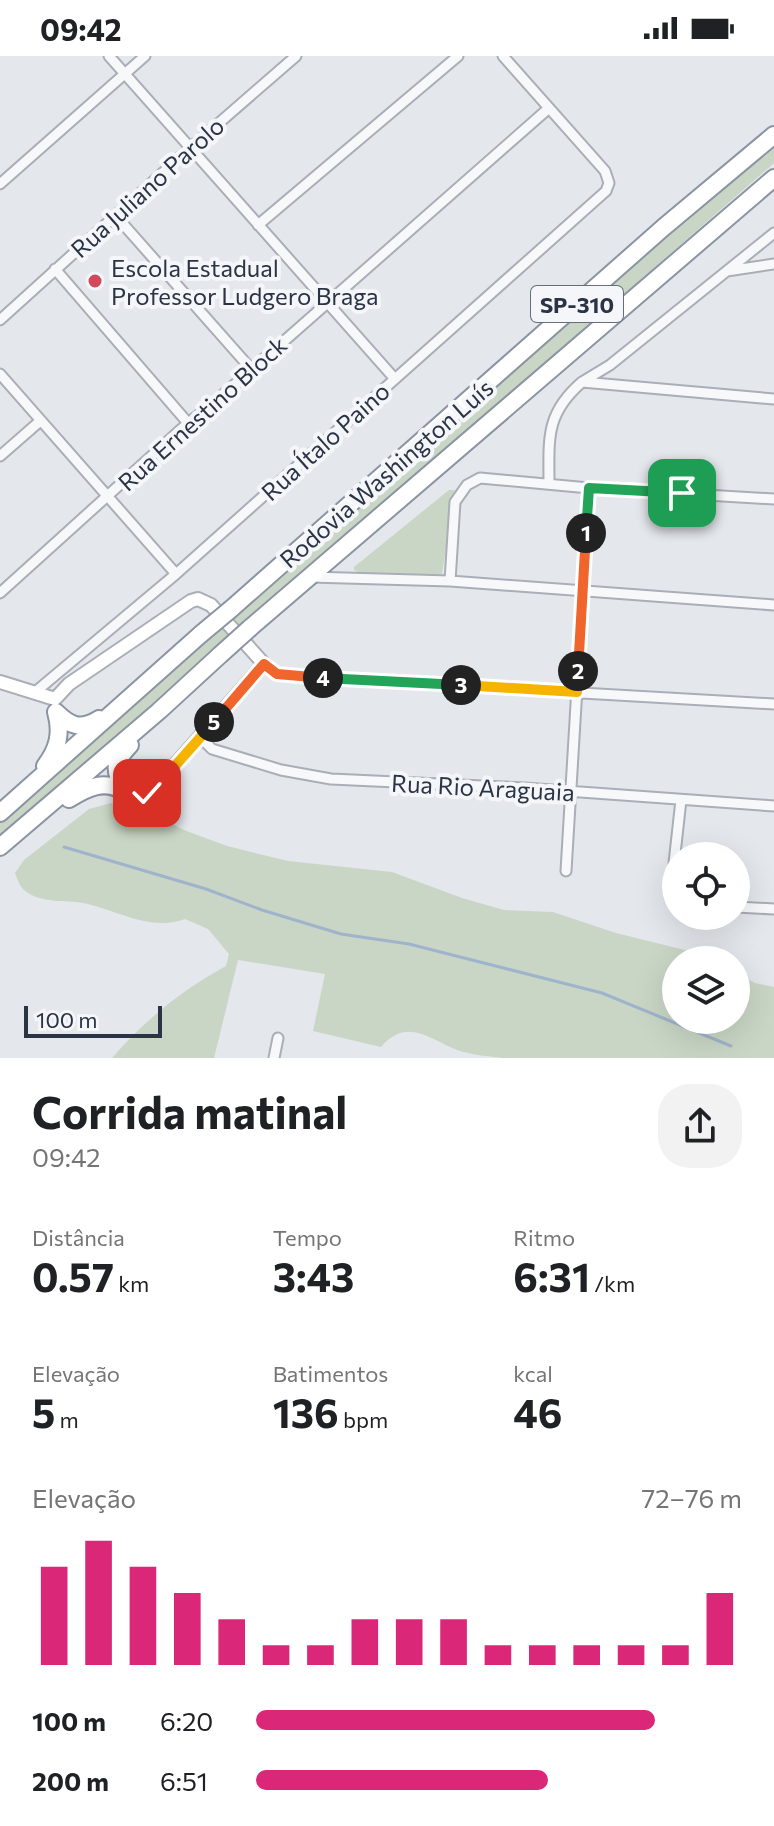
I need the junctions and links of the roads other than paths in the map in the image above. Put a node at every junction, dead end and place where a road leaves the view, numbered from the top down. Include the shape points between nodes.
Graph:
1 (109, 56) edge
2 (145, 56) edge
3 (296, 56) edge
4 (458, 56) edge
5 (503, 56) edge
6 (124, 74) junction
7 (549, 108) junction
8 (774, 135) edge
9 (189, 149) junction
10 (774, 178) edge
11 (0, 184) edge
12 (116, 216) junction
13 (258, 225) junction
14 (774, 233) edge
15 (774, 264) edge
16 (55, 269) junction
17 (723, 272) junction
18 (326, 302) junction
19 (0, 320) edge
20 (252, 370) junction
21 (0, 374) edge
22 (395, 379) junction
23 (582, 382) junction
24 (774, 399) edge
25 (39, 422) junction
26 (188, 423) junction
27 (0, 456) edge
28 (549, 484) junction
29 (589, 488) junction
30 (108, 497) junction
31 (774, 499) edge
32 (176, 574) junction
33 (309, 577) junction
34 (450, 581) junction
35 (582, 591) junction
36 (0, 593) edge
37 (774, 605) edge
38 (264, 664) junction
39 (0, 682) edge
40 (139, 689) junction
41 (577, 692) junction
42 (34, 693) junction
43 (774, 704) edge
44 (56, 705) junction
45 (159, 711) junction
46 (200, 737) junction
47 (125, 792) junction
48 (572, 792) junction
49 (681, 800) junction
50 (774, 806) edge
51 (3, 810) edge
52 (29, 821) junction
53 (676, 842) edge
54 (0, 847) edge
55 (566, 871) dead end
56 (750, 908) edge
57 (774, 909) edge
58 (278, 1038) dead end
59 (274, 1058) edge

1 - 6 street
2 - 6 street
3 - 9 street, Rua Juliano Parolo
4 - 13 street
5 - 7 street
6 - 9 street
6 - 11 street
7 - 18 street, Rua Ernestino Block
7 - 22 street, Rua Ítalo Paino via 605,171 609,183 600,198
8 - 40 highway, Rodovia Washington Luís / SP-310, bridge
9 - 12 street, Rua Juliano Parolo
9 - 13 street
10 - 33 highway, Rodovia Washington Luís / SP-310
12 - 16 street, Rua Juliano Parolo
12 - 20 street
13 - 18 street
14 - 17 street
15 - 17 street
16 - 19 street, Rua Juliano Parolo
16 - 26 street
17 - 23 street
18 - 20 street, Rua Ernestino Block
18 - 22 street
20 - 26 street, Rua Ernestino Block
21 - 25 street
22 - 32 street, Rua Ítalo Paino
23 - 24 street
23 - 28 street via 562,400 549,433
25 - 27 street
25 - 30 street
26 - 30 street, Rua Ernestino Block
28 - 29 street
28 - 34 street via 480,478 467,485 457,496
29 - 31 street
29 - 35 street
30 - 32 street
30 - 36 street, Rua Ernestino Block
32 - 42 street, Rua Ítalo Paino
33 - 34 street
33 - 45 highway, Rodovia Washington Luís / SP-310, bridge
34 - 35 street
35 - 37 street
35 - 41 street
38 - 41 street via 277,674 305,677
38 - 44 street via 211,605 198,599 69,684
38 - 46 street
39 - 42 street
40 - 44 highway via 86,727 72,725
40 - 51 highway, Rodovia Washington Luís / SP-310
41 - 43 street
41 - 48 street
42 - 44 street
44 - 51 highway via 60,732 53,755
45 - 47 highway via 117,759 115,768
45 - 52 highway, Rodovia Washington Luís / SP-310
46 - 47 street via 153,790
46 - 48 street, Rua Rio Araguaia via 212,749 305,776
47 - 52 highway via 93,786
48 - 49 street, Rua Rio Araguaia
48 - 55 street
49 - 50 street, Rua Rio Araguaia
49 - 53 street
52 - 54 highway, Rodovia Washington Luís / SP-310
56 - 57 street
58 - 59 street

